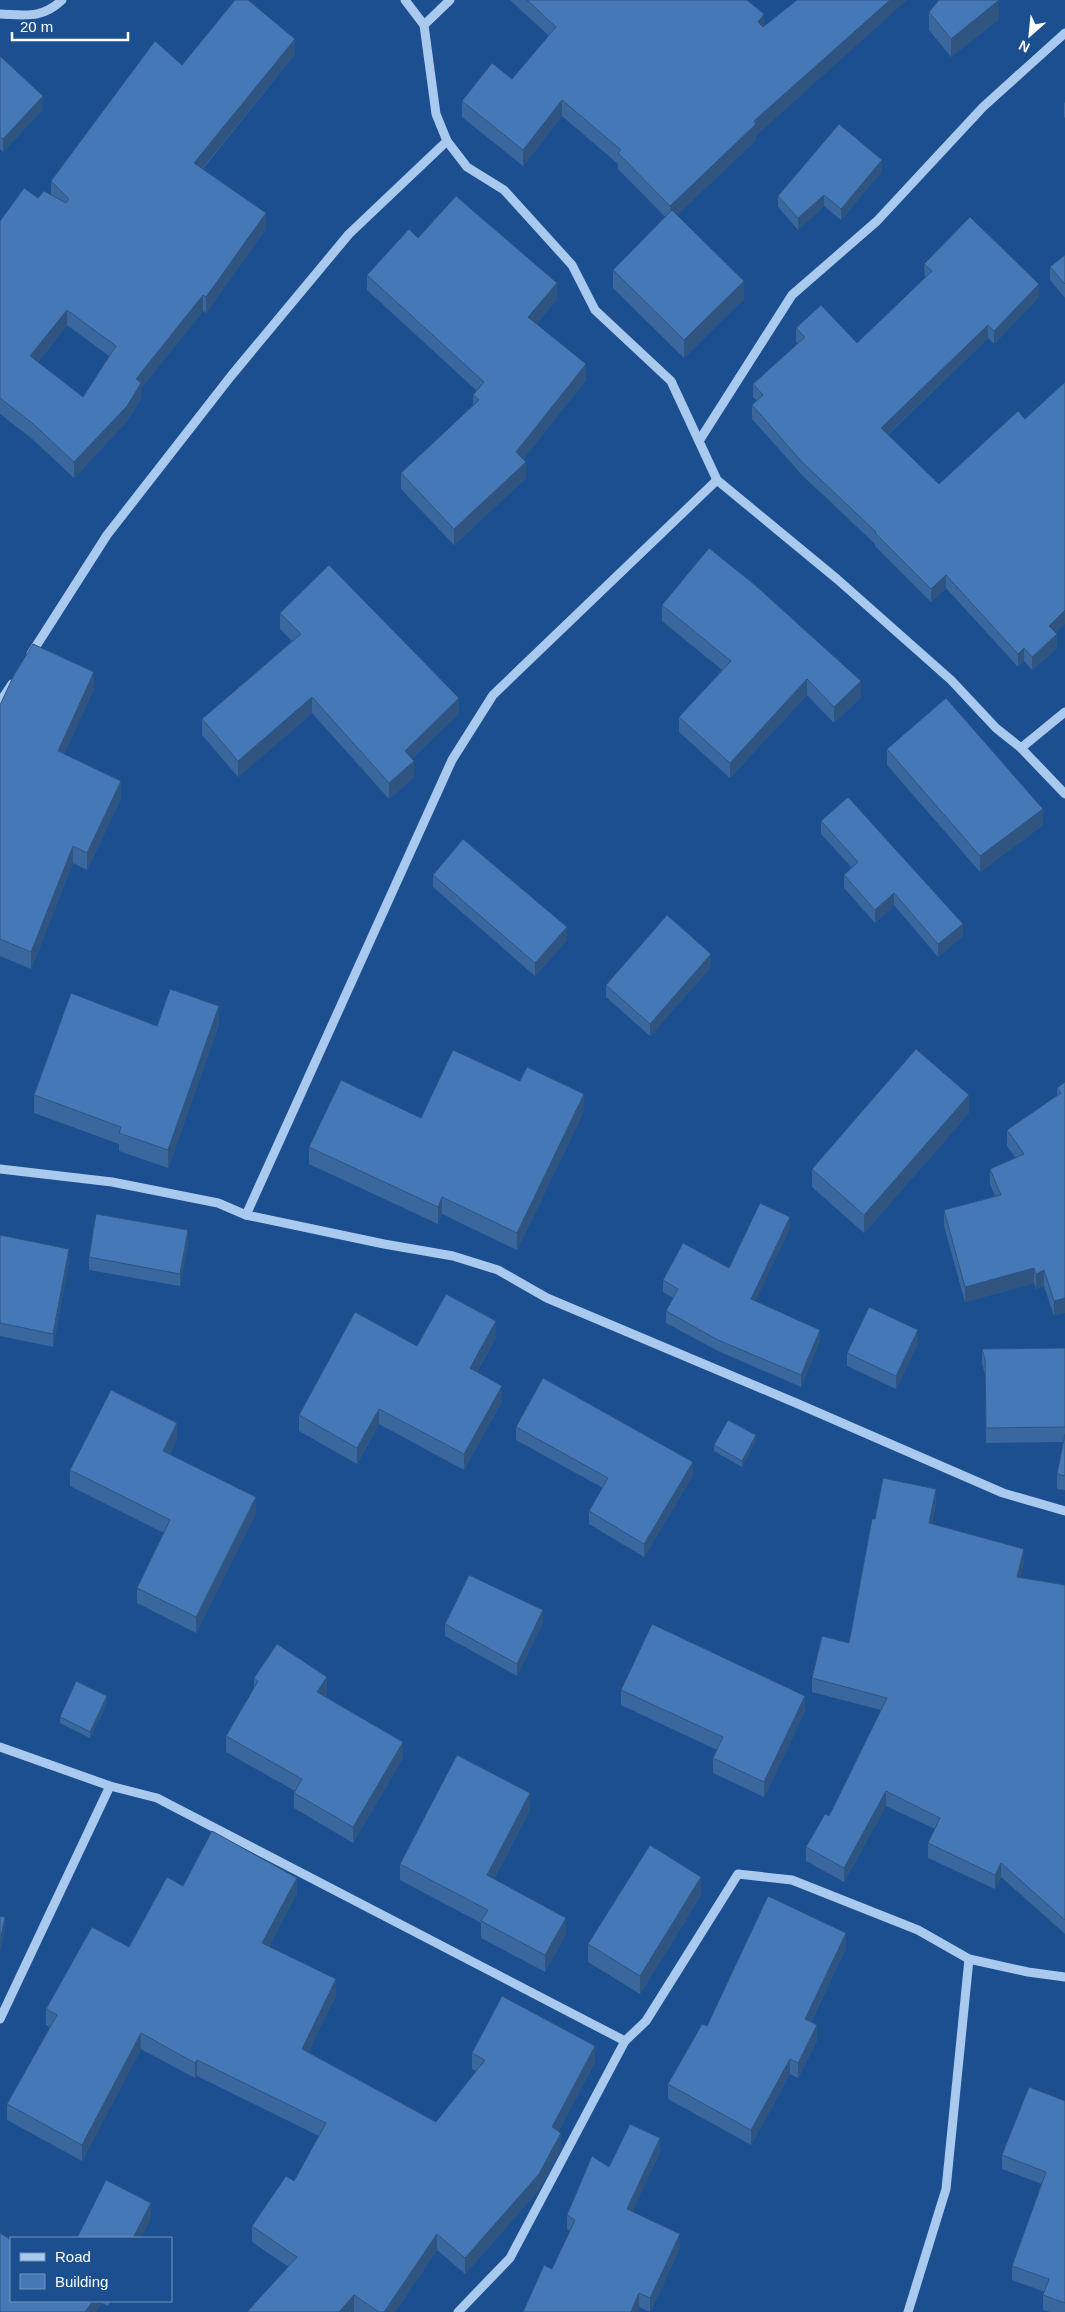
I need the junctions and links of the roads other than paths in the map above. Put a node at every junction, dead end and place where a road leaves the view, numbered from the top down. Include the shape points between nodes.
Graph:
1 (62, 0) edge
2 (405, 0) edge
3 (450, 0) edge
4 (0, 14) edge
5 (424, 25) junction
6 (1065, 34) edge
7 (447, 142) junction
8 (699, 441) junction
9 (717, 480) junction
10 (27, 660) edge
11 (16, 677) edge
12 (0, 702) edge
13 (1065, 712) edge
14 (1022, 748) junction
15 (1065, 794) edge
16 (0, 1169) edge
17 (246, 1215) junction
18 (1065, 1511) edge
19 (0, 1747) edge
20 (110, 1786) junction
21 (970, 1958) junction
22 (1065, 1977) edge
23 (0, 2019) edge
24 (625, 2041) junction
25 (458, 2312) edge
26 (908, 2312) edge

1 - 4 street via 53,9 32,16
2 - 5 street
3 - 5 street
5 - 7 street via 436,114
6 - 8 street via 983,107 877,221 792,295
7 - 8 street via 466,168 504,190 572,265 595,310 671,381
7 - 10 street via 349,234 231,376 107,535
8 - 9 street
9 - 14 street via 837,579 951,680 996,728
9 - 17 street via 493,695 452,760
11 - 12 street
13 - 14 street
14 - 15 street
16 - 17 street via 112,1182 218,1203
17 - 18 street via 453,1256 498,1270 547,1298 1002,1493
19 - 20 street
20 - 23 street
20 - 24 street via 157,1798
21 - 22 street
21 - 24 street via 918,1930 792,1880 738,1874 646,2021
21 - 26 street via 946,2189
24 - 25 street via 510,2258

